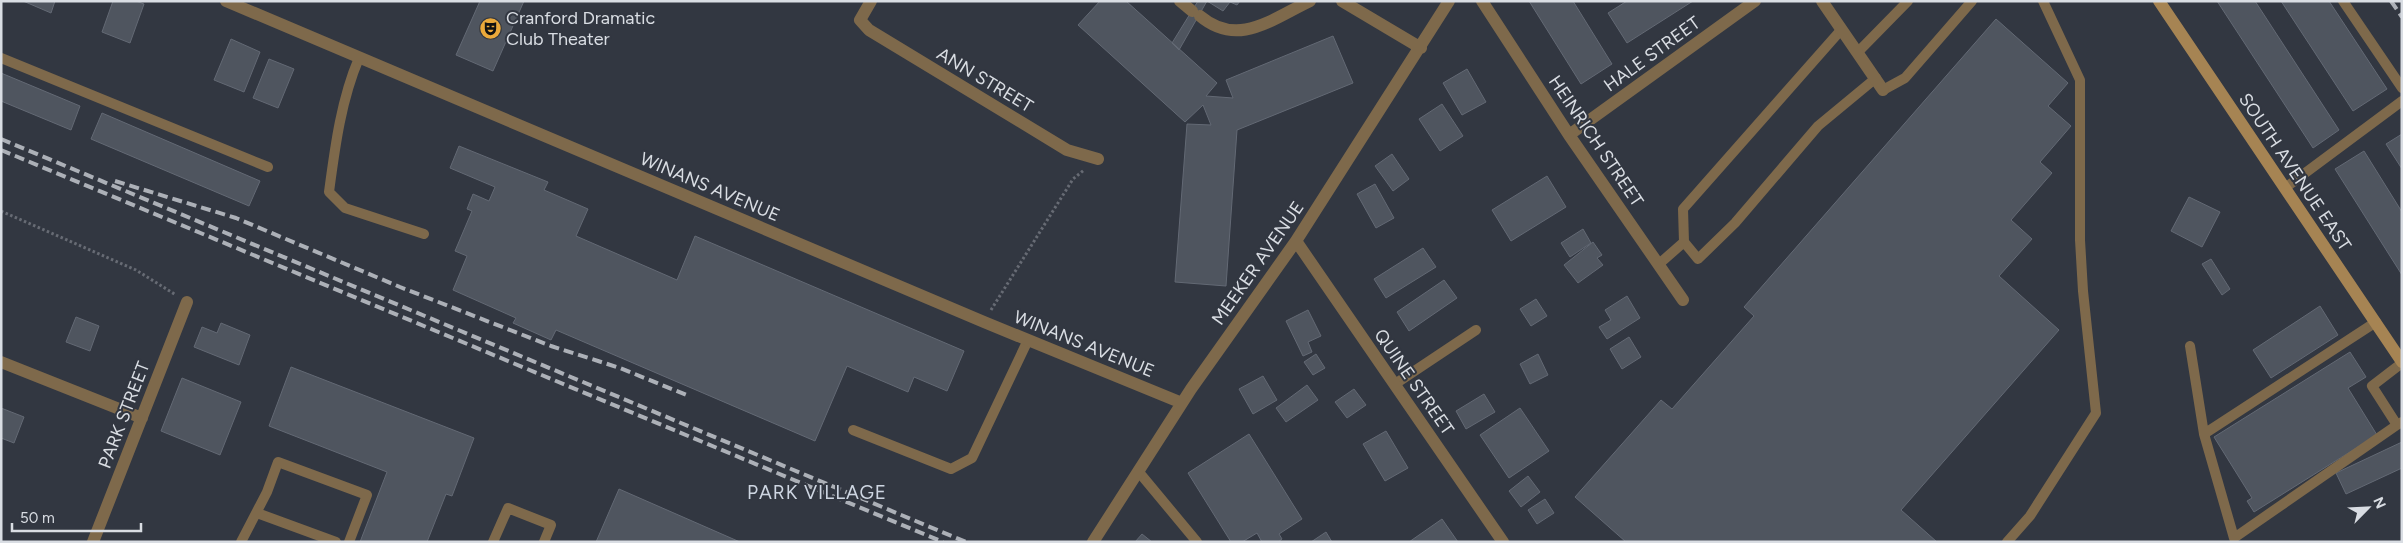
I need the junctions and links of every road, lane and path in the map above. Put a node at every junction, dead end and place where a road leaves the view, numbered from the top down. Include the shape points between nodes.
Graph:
1 (226, 1) edge
2 (871, 1) edge
3 (1180, 1) edge
4 (1310, 1) edge
5 (1342, 1) edge
6 (1449, 1) edge
7 (1482, 1) edge
8 (1755, 1) edge
9 (1822, 1) edge
10 (1908, 1) edge
11 (1972, 1) edge
12 (2043, 1) edge
13 (2160, 1) edge
14 (2343, 1) edge
15 (1841, 30) junction
16 (1421, 48) junction
17 (1858, 52) junction
18 (1, 58) edge
19 (360, 58) junction
20 (1876, 78) junction
21 (2402, 88) edge
22 (1883, 90) joint
23 (2402, 101) edge
24 (1570, 135) junction
25 (1098, 159) joint
26 (268, 167) dead end
27 (2285, 188) junction
28 (1, 211) edge
29 (424, 234) dead end
30 (1296, 241) junction
31 (1684, 242) junction
32 (1659, 264) junction
33 (1683, 300) dead end
34 (187, 302) joint
35 (984, 322) junction
36 (2376, 322) junction
37 (1476, 330) dead end
38 (1028, 340) junction
39 (2190, 346) dead end
40 (1, 362) edge
41 (2402, 363) edge
42 (1394, 384) junction
43 (1182, 403) junction
44 (142, 418) junction
45 (2400, 423) edge
46 (852, 430) dead end
47 (2204, 434) junction
48 (1138, 471) junction
49 (257, 513) junction
50 (93, 542) edge
51 (241, 542) edge
52 (336, 542) edge
53 (349, 542) edge
54 (493, 542) edge
55 (544, 542) edge
56 (1093, 542) edge
57 (1197, 542) edge
58 (1503, 542) edge
59 (2007, 542) edge

1 - 19 street, WINANS AVENUE
2 - 25 street, ANN STREET via 860,20 869,30 1067,150
3 - 4 street via 1211,26 1228,32 1248,30
5 - 16 street
6 - 16 street, MEEKER AVENUE
7 - 24 street, HEINRICH STREET
8 - 24 street, HALE STREET
9 - 15 street
10 - 17 lane
11 - 22 lane via 1905,78
12 - 59 lane via 2080,80 2080,240 2096,413 2030,516
13 - 27 main road, SOUTH AVENUE EAST
14 - 21 lane
15 - 17 street
15 - 31 lane via 1683,209
16 - 30 street, MEEKER AVENUE
17 - 20 street
18 - 26 lane
19 - 29 lane via 351,76 336,140 329,192 344,208
19 - 35 street, WINANS AVENUE
20 - 22 street
20 - 31 lane via 1818,126 1735,223 1698,259
23 - 27 lane
24 - 32 street, HEINRICH STREET
25 - 35 path via 1073,179
27 - 36 main road, SOUTH AVENUE EAST
28 - 34 path via 136,270
30 - 42 street, QUINE STREET
30 - 43 street, MEEKER AVENUE
31 - 32 lane
32 - 33 street, HEINRICH STREET
34 - 44 street, PARK STREET
35 - 38 street, WINANS AVENUE
36 - 41 main road, SOUTH AVENUE EAST
36 - 47 lane
37 - 42 lane
38 - 43 street, WINANS AVENUE
38 - 46 lane via 972,458 951,470
39 - 47 lane
40 - 44 street
41 - 45 lane via 2372,386
42 - 58 street, QUINE STREET
43 - 48 street, MEEKER AVENUE
44 - 50 street, PARK STREET
45 - 47 lane via 2234,538
48 - 56 street, MEEKER AVENUE
48 - 57 lane
49 - 51 lane
49 - 52 lane
49 - 53 lane via 278,462 367,495
54 - 55 lane via 508,508 551,525

